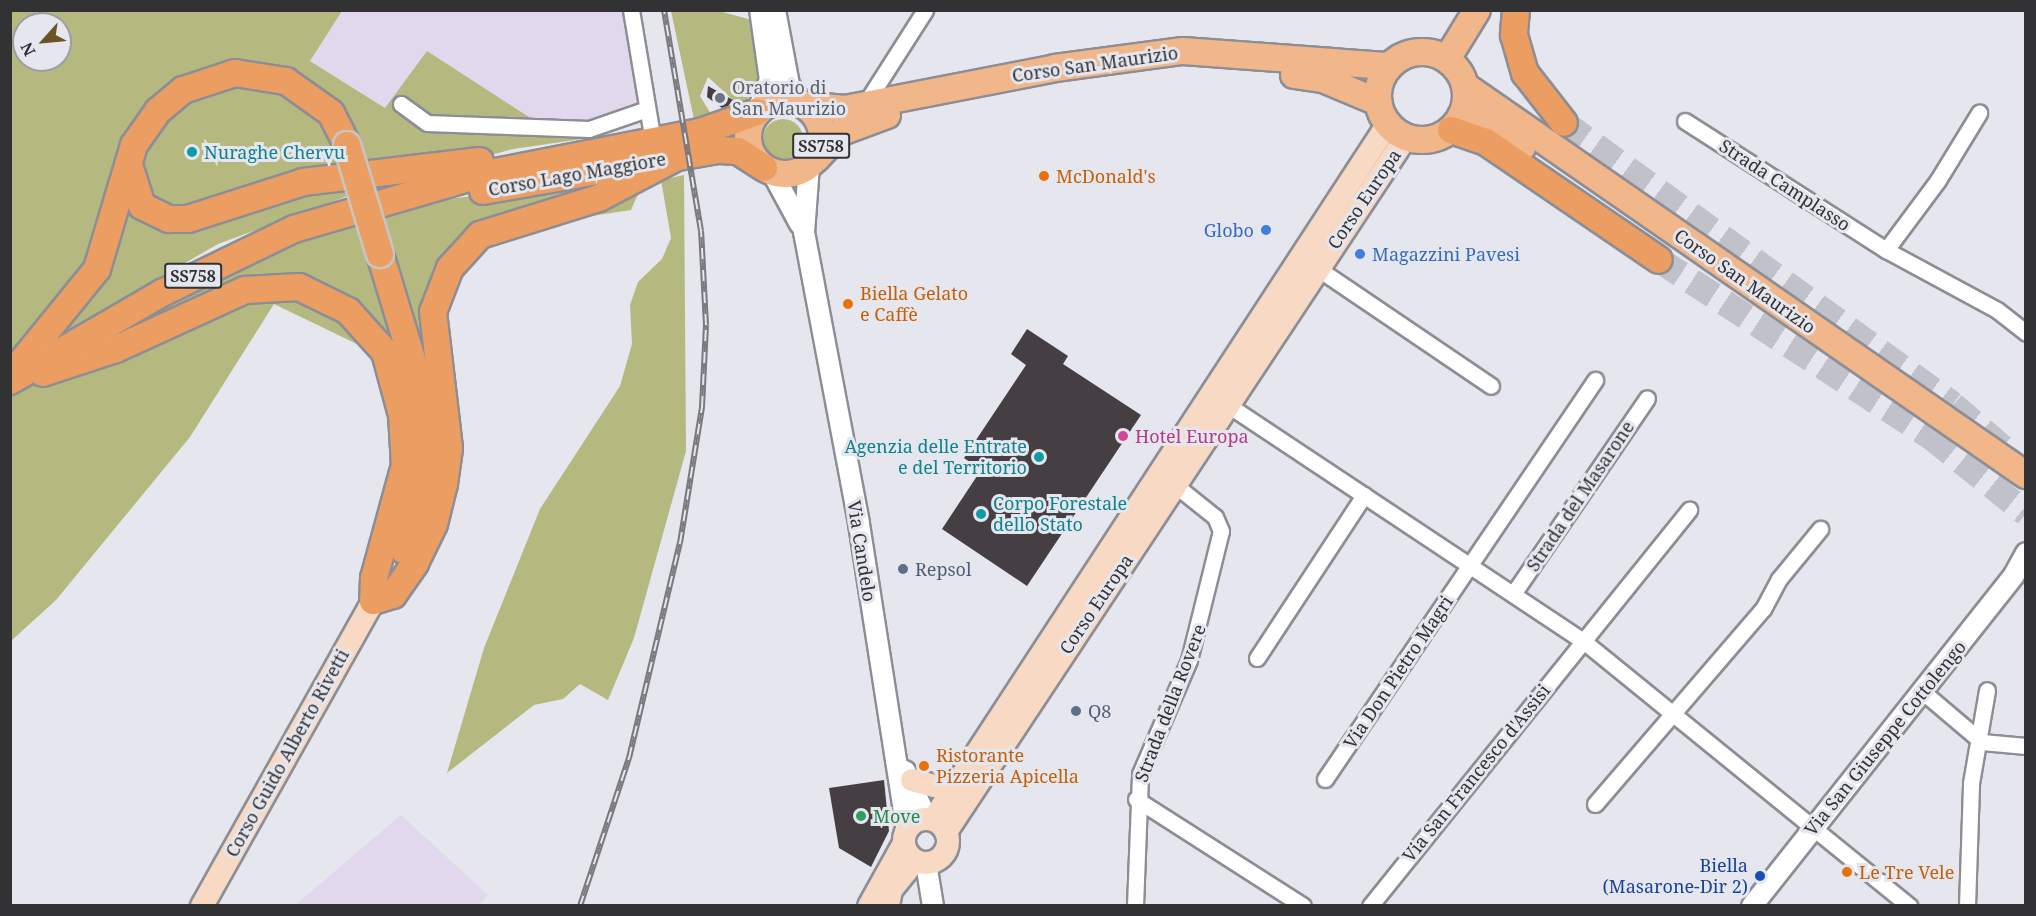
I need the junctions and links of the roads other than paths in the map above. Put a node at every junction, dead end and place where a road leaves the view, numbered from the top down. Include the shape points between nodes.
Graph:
1 (631, 10) edge
2 (760, 10) edge
3 (775, 10) edge
4 (925, 10) edge
5 (1457, 10) edge
6 (1478, 10) edge
7 (1516, 10) edge
8 (1439, 56) junction
9 (1389, 66) junction
10 (1466, 86) junction
11 (401, 104) dead end
12 (865, 104) junction
13 (804, 105) junction
14 (647, 109) junction
15 (757, 112) junction
16 (1979, 113) dead end
17 (1391, 121) junction
18 (1685, 121) dead end
19 (1456, 123) junction
20 (1564, 123) tunnel mouth
21 (652, 141) junction
22 (564, 156) junction
23 (677, 157) junction
24 (128, 159) junction
25 (813, 162) junction
26 (768, 170) junction
27 (384, 201) junction
28 (804, 232) junction
29 (1886, 250) junction
30 (1659, 260) tunnel mouth
31 (1317, 268) junction
32 (2025, 333) edge
33 (12, 378) edge
34 (1595, 380) dead end
35 (1491, 386) dead end
36 (1647, 398) dead end
37 (1228, 405) junction
38 (2025, 475) edge
39 (1175, 485) junction
40 (1364, 495) junction
41 (2025, 496) edge
42 (1689, 510) dead end
43 (1820, 529) dead end
44 (2023, 562) edge
45 (1470, 565) junction
46 (1513, 594) junction
47 (373, 602) junction
48 (1582, 640) junction
49 (1257, 658) dead end
50 (1987, 690) dead end
51 (1923, 692) junction
52 (1676, 713) junction
53 (1982, 742) junction
54 (2025, 746) edge
55 (906, 772) junction
56 (1325, 779) dead end
57 (957, 783) junction
58 (1136, 799) junction
59 (1595, 804) dead end
60 (935, 824) junction
61 (1815, 826) junction
62 (913, 849) junction
63 (202, 906) edge
64 (869, 906) edge
65 (888, 906) edge
66 (933, 906) edge
67 (1135, 906) edge
68 (1303, 906) edge
69 (1370, 906) edge
70 (1752, 906) edge
71 (1909, 906) edge
72 (1967, 906) edge

1 - 14 street
2 - 15 street via 771,80
3 - 13 street via 789,85
4 - 12 street
5 - 8 main road
6 - 8 main road
7 - 20 highway via 1514,34 1525,73
8 - 9 main road via 1401,57
8 - 10 main road
9 - 12 main road, Corso San Maurizio via 1183,51 1055,68
9 - 17 main road, Corso Europa
10 - 19 main road
10 - 38 main road, Corso San Maurizio
11 - 14 street via 427,123 589,129
12 - 13 main road, Corso San Maurizio via 829,111
13 - 15 main road, SS758 via 779,100
13 - 25 main road, SS758 via 822,129
14 - 21 street
15 - 21 highway, Corso Lago Maggiore / SS758 via 700,132
15 - 26 main road via 748,128 748,146
16 - 29 street via 1938,180
17 - 19 main road, Corso Europa via 1429,140
17 - 25 main road, Corso San Maurizio via 1323,80 1267,71 1136,71 877,118 841,132
17 - 31 main road, Corso Europa
17 - 57 main road, Corso Europa
18 - 29 street, Strada Camplasso
19 - 30 highway
19 - 41 main road, Corso San Maurizio via 1496,129
21 - 22 highway, Corso Lago Maggiore / SS758
22 - 24 highway via 303,182 188,219 169,219 142,206
22 - 27 highway, Corso Lago Maggiore / SS758
23 - 26 highway, Corso Lago Maggiore / SS758 via 738,151
23 - 27 highway, Corso Lago Maggiore / SS758 via 478,192
23 - 47 highway via 599,198 480,235 450,268 433,312 449,448 444,484 434,524 415,563 393,595
24 - 33 highway via 97,270
24 - 47 highway, bridge via 158,111 183,90 235,74 286,81 312,95 331,113 347,145 422,392 428,430 420,509 407,546
25 - 26 main road, SS758 via 792,174
25 - 28 street, Via Candelo
26 - 28 street, Via Candelo
27 - 33 highway, Corso Lago Maggiore / SS758 via 236,254
28 - 55 street, Via Candelo
29 - 32 street, Strada Camplasso via 1997,310
31 - 35 street
31 - 37 main road, Corso Europa
33 - 47 highway via 116,349 245,290 299,287 348,311 385,352 402,416 405,465 374,578
34 - 45 street
36 - 46 street, Strada del Masarone
37 - 39 main road, Corso Europa
37 - 40 street
39 - 58 street, Strada della Rovere via 1215,517 1221,531 1202,623 1140,774
39 - 60 main road, Corso Europa
40 - 45 street
40 - 49 street
42 - 48 street
43 - 52 street via 1779,579 1763,609
44 - 51 street, Via San Giuseppe Cottolengo
45 - 46 street
45 - 56 street, Via Don Pietro Magri
46 - 48 street
47 - 63 main road, Corso Guido Alberto Rivetti
48 - 52 street
48 - 69 street, Via San Francesco d'Assisi
50 - 53 street
51 - 53 street
51 - 61 street, Via San Giuseppe Cottolengo
52 - 59 street
52 - 61 street
53 - 54 street
53 - 72 street via 1971,783
55 - 57 main road via 934,786
55 - 60 street, Via Candelo
55 - 62 street, Via Candelo
57 - 60 main road, Corso Europa
58 - 67 street, Strada della Rovere
58 - 68 street, Strada della Rovere
60 - 62 main road
60 - 62 main road via 946,850
61 - 70 street, Via San Giuseppe Cottolengo
61 - 71 street
62 - 64 main road
62 - 65 main road via 891,890
62 - 66 street, Via Candelo

